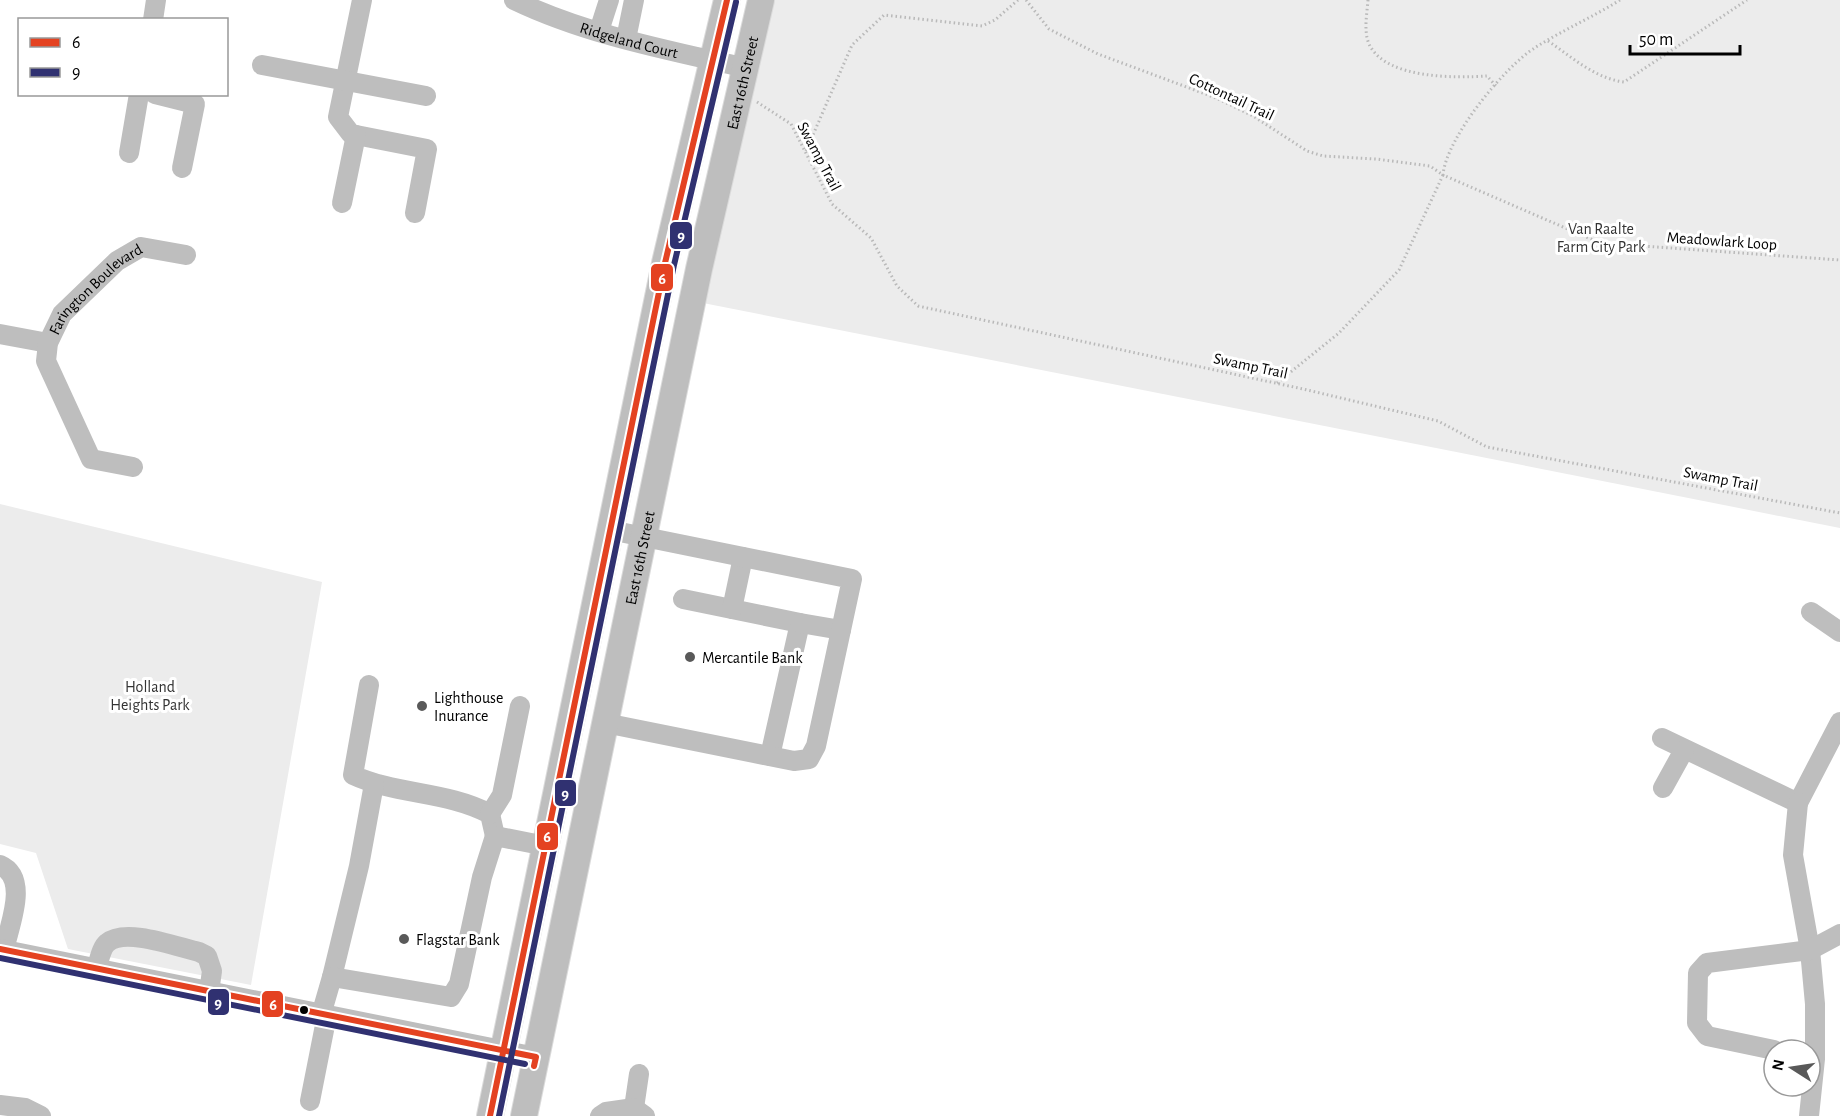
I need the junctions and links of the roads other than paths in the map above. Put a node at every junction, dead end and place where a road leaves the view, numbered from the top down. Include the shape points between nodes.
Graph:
1 (156, 0) edge
2 (362, 0) edge
3 (514, 0) edge
4 (609, 0) edge
5 (634, 0) edge
6 (727, 0) edge
7 (761, 0) edge
8 (153, 18) edge
9 (599, 31) junction
10 (626, 39) junction
11 (714, 61) junction
12 (262, 65) dead end
13 (746, 68) junction
14 (345, 80) junction
15 (139, 96) edge
16 (163, 96) edge
17 (426, 96) dead end
18 (356, 135) junction
19 (129, 153) dead end
20 (182, 168) dead end
21 (342, 203) dead end
22 (414, 213) dead end
23 (186, 255) dead end
24 (0, 334) edge
25 (48, 343) junction
26 (134, 467) dead end
27 (610, 530) junction
28 (643, 537) junction
29 (743, 557) junction
30 (683, 599) dead end
31 (732, 609) junction
32 (1811, 612) dead end
33 (800, 623) junction
34 (841, 630) junction
35 (1840, 632) edge
36 (369, 685) dead end
37 (520, 706) dead end
38 (1840, 722) edge
39 (605, 723) junction
40 (1662, 738) dead end
41 (1684, 750) junction
42 (770, 756) junction
43 (374, 784) junction
44 (1663, 788) dead end
45 (1798, 803) junction
46 (490, 814) junction
47 (495, 836) junction
48 (546, 846) junction
49 (0, 865) edge
50 (7, 905) edge
51 (1840, 934) edge
52 (2, 950) edge
53 (1810, 950) junction
54 (96, 969) junction
55 (332, 976) junction
56 (209, 992) junction
57 (324, 1015) junction
58 (1814, 1038) edge
59 (1762, 1047) edge
60 (503, 1051) junction
61 (536, 1057) junction
62 (639, 1074) dead end
63 (1810, 1098) edge
64 (310, 1101) dead end
65 (0, 1105) edge
66 (639, 1112) edge
67 (41, 1116) edge
68 (490, 1116) edge
69 (524, 1116) edge
70 (600, 1116) edge
71 (1809, 1116) edge

1 - 8 street
2 - 14 street
3 - 9 street, Ridgeland Court
4 - 9 street
5 - 10 street
6 - 11 main road, East 16th Street
7 - 13 main road, East 16th Street
9 - 10 street, Ridgeland Court
10 - 11 street, Ridgeland Court
11 - 13 street, Ridgeland Court
11 - 27 main road, East 16th Street via 665,263
12 - 14 street
13 - 28 main road, East 16th Street
14 - 17 street
14 - 18 street via 338,117
15 - 19 street
16 - 20 street via 195,104
18 - 21 street
18 - 22 street via 427,149
23 - 25 street, Farington Boulevard via 141,247 117,261 62,314
24 - 25 street, Farington Boulevard
25 - 26 street, Farington Boulevard via 46,361 91,459
27 - 28 street
27 - 48 main road, East 16th Street
28 - 29 street
28 - 39 main road, East 16th Street
29 - 31 street
29 - 34 street via 852,579
30 - 31 street
31 - 33 street
32 - 35 street
33 - 34 street
33 - 42 street
34 - 42 street via 816,746 809,759 794,761
36 - 43 street via 353,775
37 - 46 street via 502,795
38 - 45 street
39 - 42 street
39 - 61 main road, East 16th Street
40 - 41 street
41 - 44 street
41 - 45 street
43 - 46 street via 469,803
43 - 55 street
45 - 53 street via 1793,855
46 - 47 street
47 - 48 street
47 - 55 street via 459,984 451,997
48 - 60 main road, East 16th Street
49 - 50 street via 15,881
50 - 52 street
51 - 53 street
52 - 54 street
53 - 58 street
53 - 59 street via 1724,959 1707,963 1698,973 1697,1023 1707,1035
54 - 56 street
54 - 56 street via 105,944 117,937 130,936 207,956 212,971
55 - 57 street
56 - 57 street
57 - 60 street
57 - 64 street
60 - 61 street
60 - 68 main road, East 16th Street
61 - 69 main road, East 16th Street
62 - 66 street
63 - 71 street
65 - 67 street via 26,1108
66 - 70 street via 606,1112

